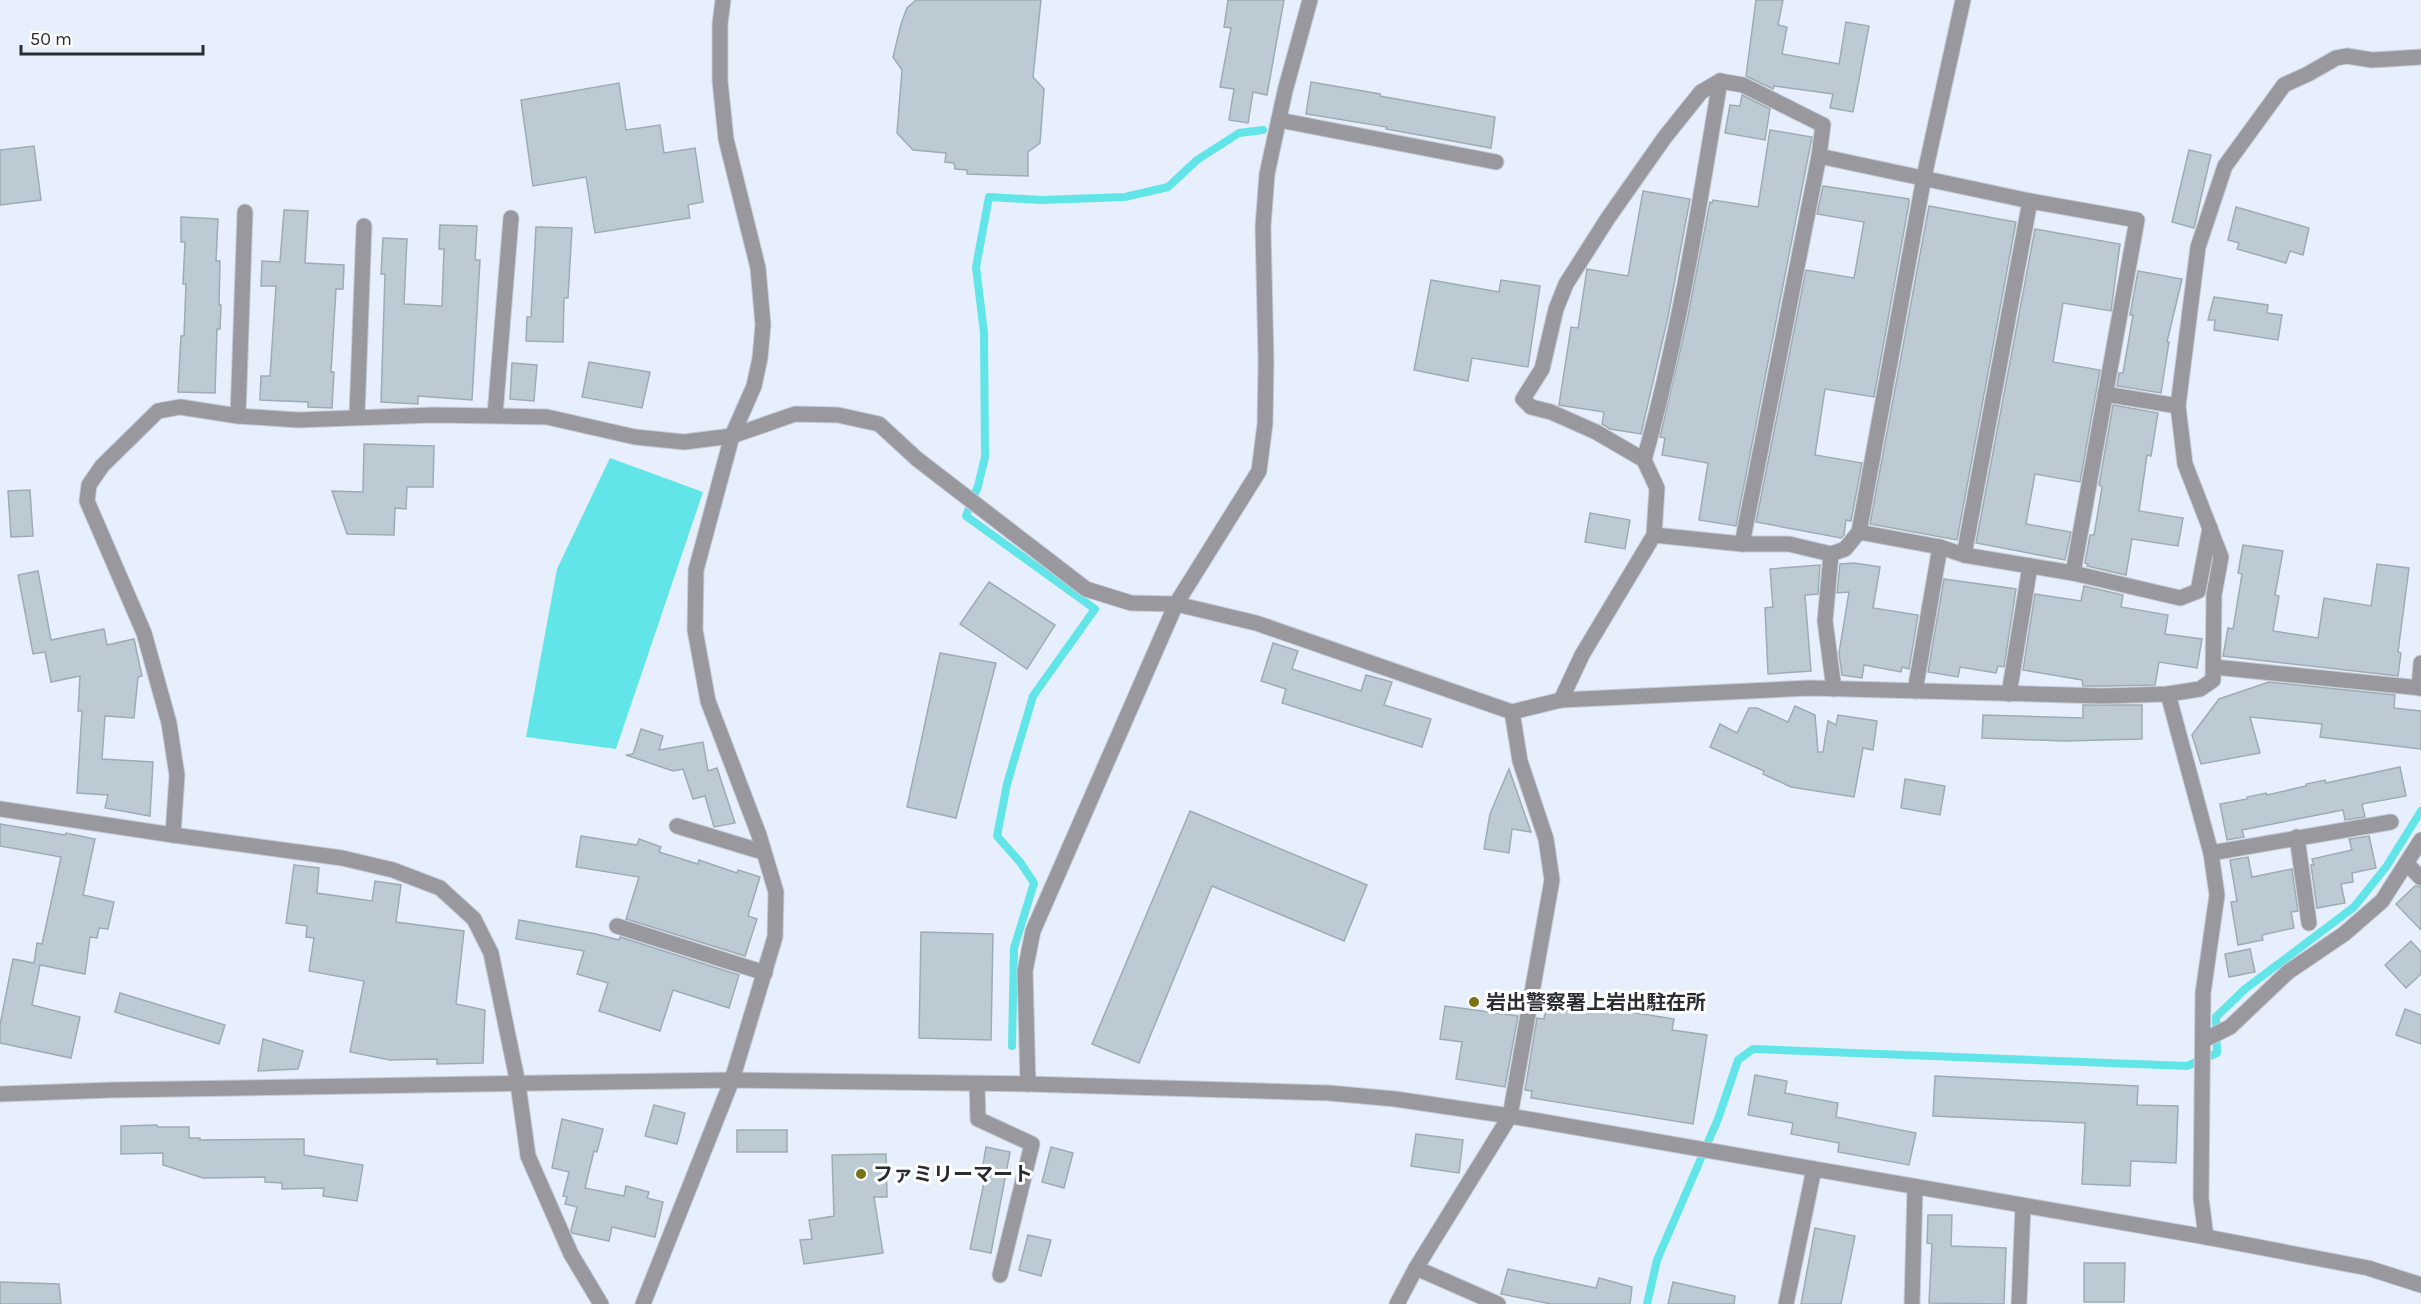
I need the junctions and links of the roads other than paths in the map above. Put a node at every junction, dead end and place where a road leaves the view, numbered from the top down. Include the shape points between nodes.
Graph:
1 (723, 0) edge
2 (1310, 0) edge
3 (1963, 0) edge
4 (2421, 57) edge
5 (1720, 81) junction
6 (1279, 120) junction
7 (1819, 156) junction
8 (1496, 162) dead end
9 (1924, 177) junction
10 (2030, 201) junction
11 (245, 212) dead end
12 (511, 218) dead end
13 (364, 226) dead end
14 (2105, 394) junction
15 (2178, 406) junction
16 (495, 415) junction
17 (238, 416) junction
18 (357, 417) junction
19 (732, 436) junction
20 (1644, 460) junction
21 (2210, 528) junction
22 (1858, 532) junction
23 (1654, 535) junction
24 (1742, 544) junction
25 (1940, 547) junction
26 (1831, 554) junction
27 (1964, 555) junction
28 (2030, 566) junction
29 (2073, 573) junction
30 (1176, 604) junction
31 (2421, 663) edge
32 (2214, 667) junction
33 (2420, 688) edge
34 (1834, 689) junction
35 (1915, 691) junction
36 (2009, 694) junction
37 (2168, 694) junction
38 (1561, 700) junction
39 (1512, 712) junction
40 (0, 809) edge
41 (2391, 822) dead end
42 (677, 826) dead end
43 (172, 835) junction
44 (2297, 837) junction
45 (2421, 840) edge
46 (763, 852) junction
47 (2211, 853) junction
48 (2406, 864) junction
49 (2421, 878) edge
50 (2309, 923) dead end
51 (617, 926) dead end
52 (765, 973) junction
53 (2204, 1041) junction
54 (732, 1080) junction
55 (518, 1084) junction
56 (976, 1084) junction
57 (1028, 1084) junction
58 (0, 1094) edge
59 (1509, 1116) junction
60 (1814, 1169) junction
61 (1915, 1187) junction
62 (2023, 1206) junction
63 (2206, 1238) junction
64 (1416, 1269) junction
65 (1000, 1275) dead end
66 (2421, 1285) edge
67 (601, 1304) edge
68 (643, 1304) edge
69 (1397, 1304) edge
70 (1498, 1304) edge
71 (1786, 1304) edge
72 (1912, 1304) edge
73 (2019, 1304) edge

1 - 19 street via 720,81 726,139 758,268 763,325 753,386
2 - 6 street
3 - 9 street
4 - 15 street via 2336,58 2284,85 2225,166 2198,247
5 - 7 street via 1743,85 1823,125
5 - 20 street via 1672,352
5 - 20 street via 1701,92 1665,137 1566,284 1542,369 1523,399 1532,407 1596,432
6 - 8 street
6 - 30 street via 1267,174 1263,227 1265,424 1259,471
7 - 9 street
7 - 24 street
9 - 10 street
9 - 22 street
10 - 14 street via 2137,220
10 - 27 street
11 - 17 street
12 - 16 street
13 - 18 street
14 - 15 street
14 - 29 street
15 - 21 street via 2185,464
16 - 18 street
16 - 19 street via 548,417 635,437 684,442
17 - 18 street via 298,420
17 - 43 street via 180,407 158,411 102,466 89,485 87,501 144,633 169,723 177,775
19 - 30 street via 795,414 838,415 879,424 917,459 1086,589 1131,603
19 - 46 street via 696,570 694,630 708,701
20 - 23 street via 1657,488
21 - 29 street via 2198,591 2180,598
21 - 32 street via 2221,557 2214,595
22 - 25 street
22 - 26 street via 1845,549
23 - 24 street
23 - 38 street via 1582,655
24 - 26 street via 1789,544
25 - 27 street
25 - 35 street
26 - 34 street via 1825,621
27 - 28 street
28 - 29 street
28 - 36 street
30 - 39 street via 1256,623
30 - 57 street via 1033,931 1024,971
31 - 33 street
32 - 33 street
32 - 37 street via 2213,680 2200,689
34 - 35 street
34 - 38 street
35 - 36 street
36 - 37 street
37 - 47 street
38 - 39 street
39 - 59 street via 1520,761 1545,839 1552,880
40 - 43 street
41 - 44 street
42 - 46 street
43 - 55 street via 342,858 393,870 440,888 474,919 491,952
44 - 47 street
44 - 50 street
45 - 48 street
46 - 52 street via 776,892 775,936
47 - 53 street via 2217,895 2203,993
48 - 49 street
48 - 53 street via 2382,901 2344,934 2288,972 2230,1027
51 - 52 street
52 - 54 street
53 - 63 street via 2201,1198
54 - 55 street
54 - 56 street
54 - 68 street
55 - 58 street
55 - 67 street via 528,1156 571,1254
56 - 57 street
56 - 65 street via 978,1119 1032,1144
57 - 59 street via 1329,1093
59 - 60 street
59 - 64 street
60 - 61 street
60 - 71 street
61 - 62 street
61 - 72 street
62 - 63 street
62 - 73 street
63 - 66 street via 2368,1268
64 - 69 street
64 - 70 street

